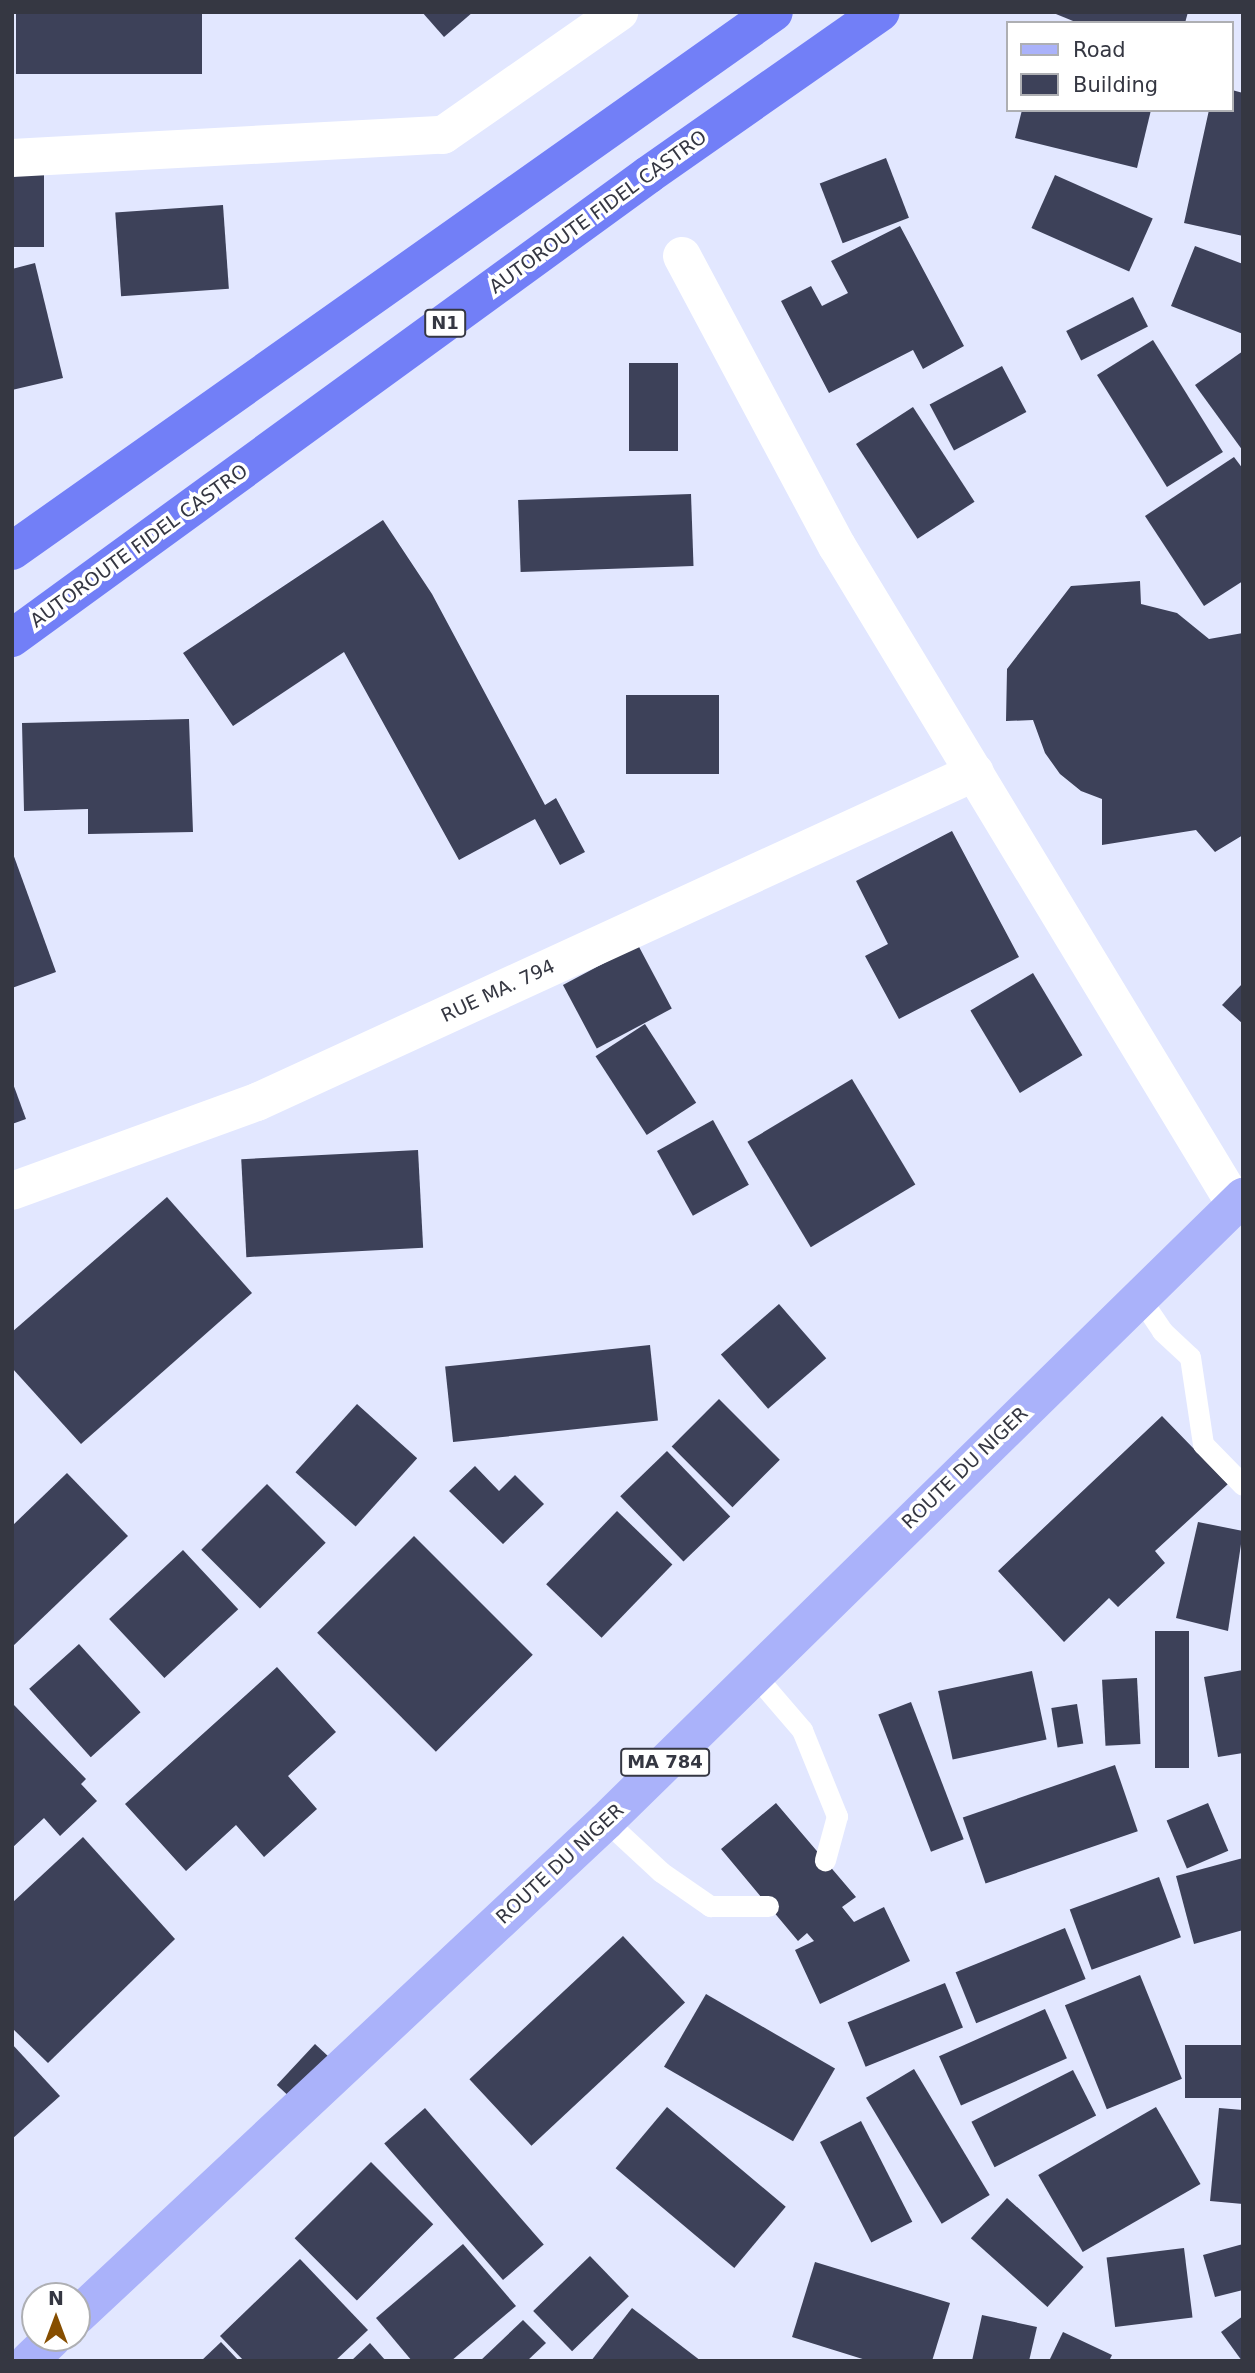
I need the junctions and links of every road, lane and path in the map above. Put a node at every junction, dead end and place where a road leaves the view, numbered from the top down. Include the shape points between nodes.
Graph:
1 (619, 12) edge
2 (774, 12) edge
3 (881, 12) edge
4 (12, 158) edge
5 (682, 256) dead end
6 (12, 551) edge
7 (12, 638) edge
8 (975, 772) junction
9 (12, 1191) edge
10 (1239, 1200) edge
11 (1140, 1298) junction
12 (1243, 1485) edge
13 (754, 1674) junction
14 (606, 1821) junction
15 (825, 1860) dead end
16 (768, 1906) dead end
17 (91, 2303) edge

1 - 4 street via 443,135
2 - 6 highway
3 - 7 highway, AUTOROUTE FIDEL CASTRO / N1 via 636,183
5 - 8 street via 838,545
8 - 9 street, RUE MA. 794 via 257,1102
8 - 10 street
10 - 11 main road, ROUTE DU NIGER / MA 784
11 - 12 lane via 1162,1331 1190,1357 1203,1444
11 - 13 main road, ROUTE DU NIGER / MA 784
13 - 14 main road, ROUTE DU NIGER / MA 784
13 - 15 lane via 802,1730 838,1816
14 - 16 lane via 661,1872 710,1906
14 - 17 main road, ROUTE DU NIGER / MA 784

